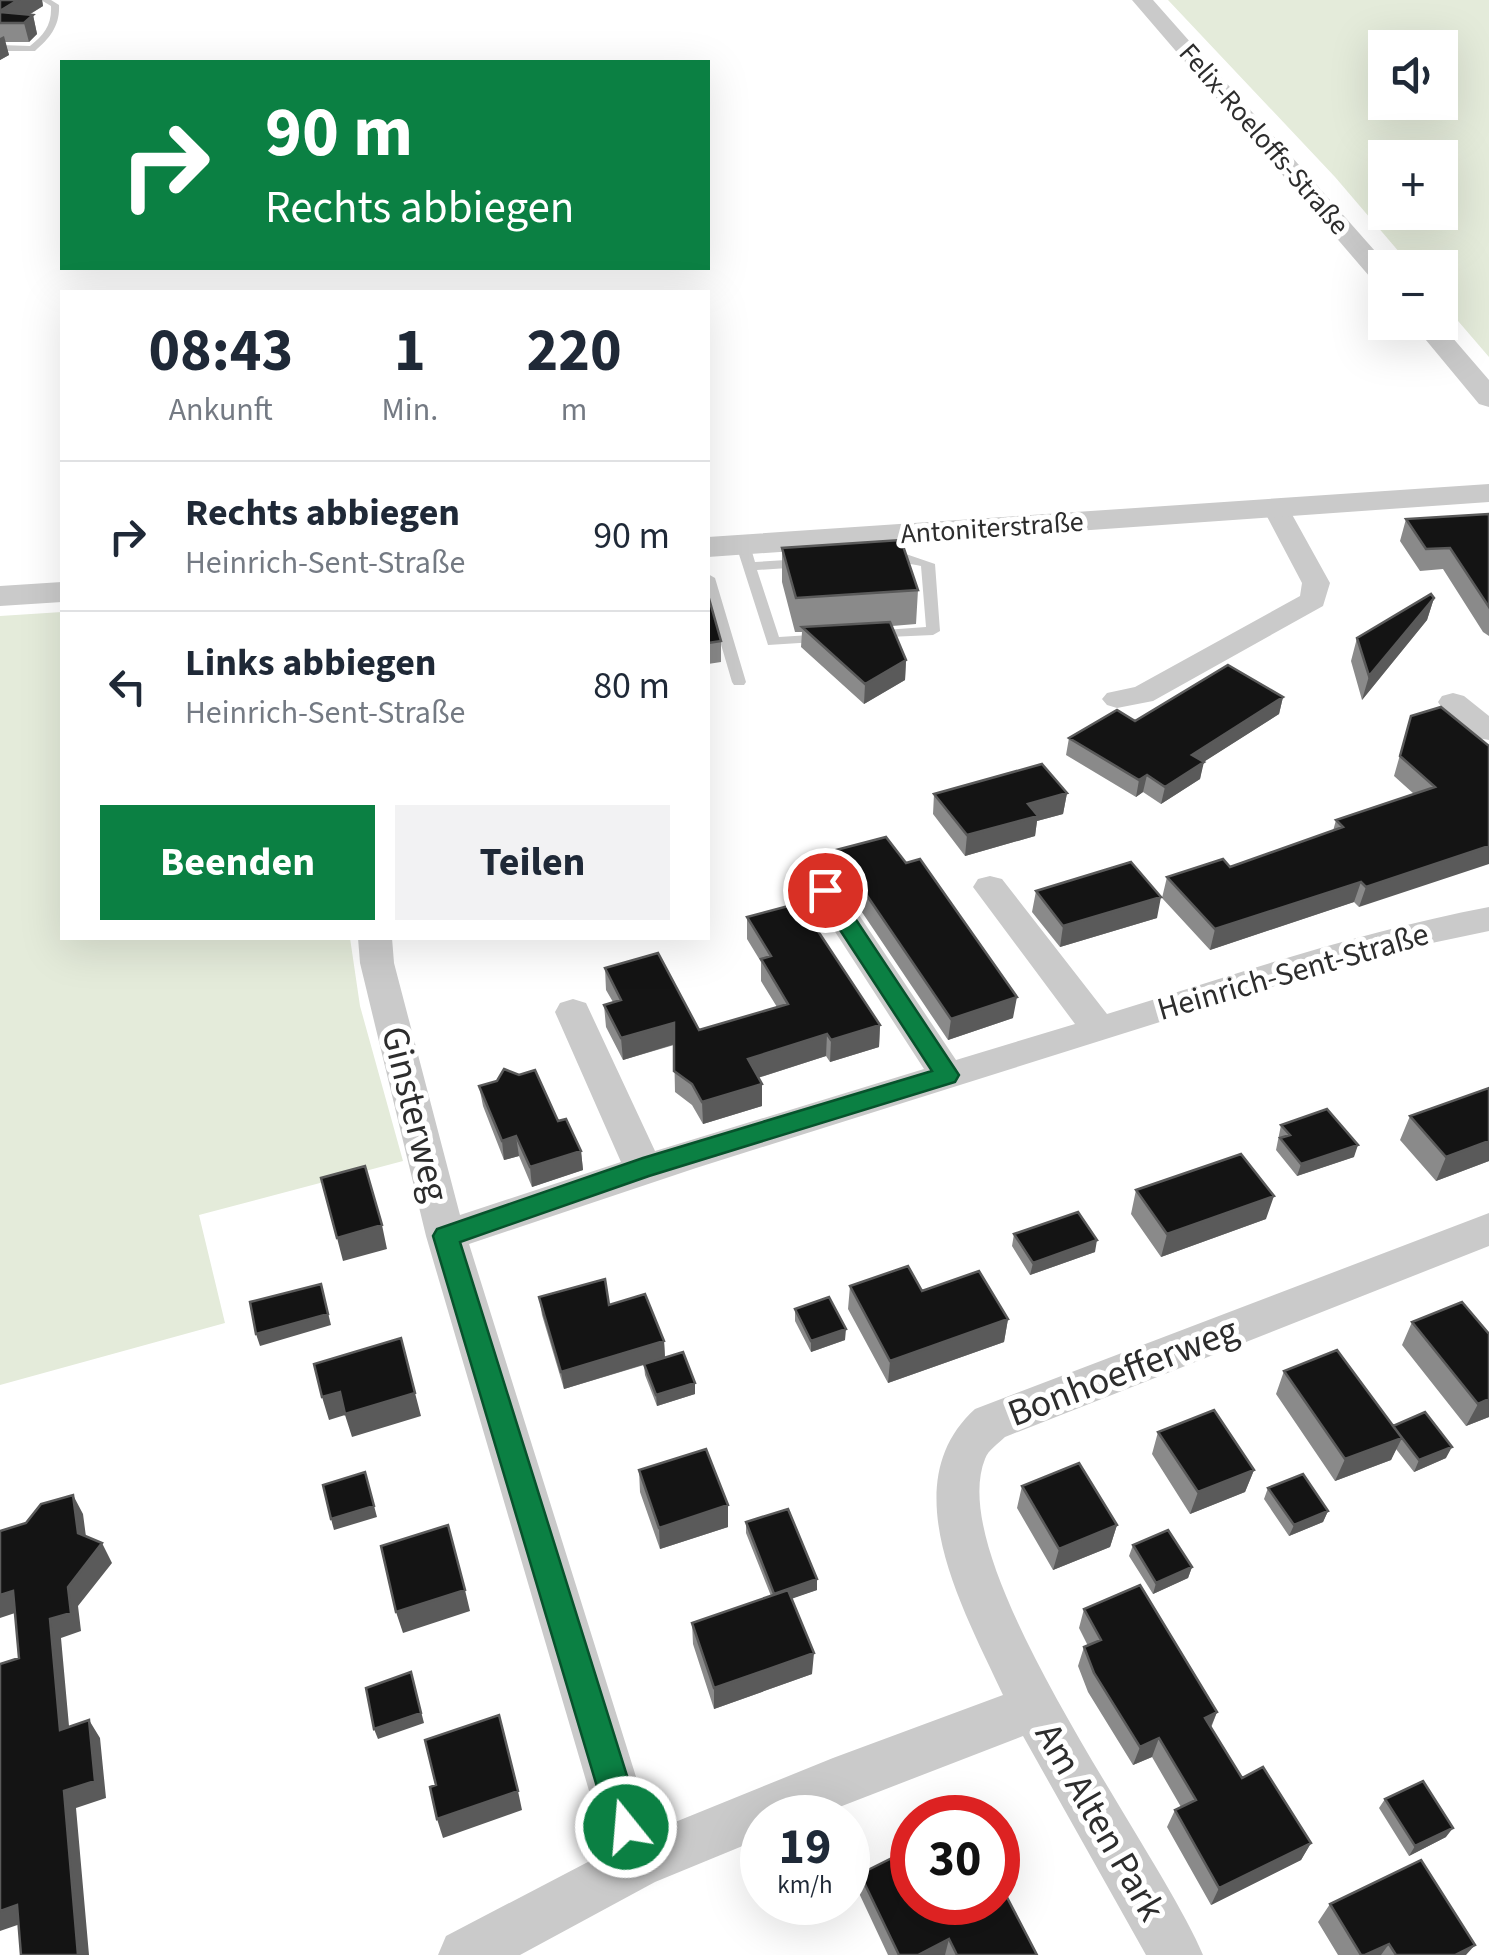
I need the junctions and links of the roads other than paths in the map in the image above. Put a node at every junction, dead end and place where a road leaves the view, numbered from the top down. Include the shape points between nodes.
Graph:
1 (45, 0) edge
2 (1142, 0) edge
3 (0, 48) edge
4 (1368, 259) edge
5 (1439, 340) edge
6 (1489, 398) edge
7 (1489, 494) edge
8 (1276, 509) junction
9 (710, 547) edge
10 (746, 556) junction
11 (862, 558) edge
12 (825, 561) edge
13 (710, 584) edge
14 (60, 592) edge
15 (0, 596) edge
16 (862, 636) edge
17 (844, 637) edge
18 (740, 682) dead end
19 (1117, 699) dead end
20 (1453, 702) dead end
21 (1489, 731) edge
22 (990, 887) dead end
23 (825, 890) dead end
24 (1489, 919) edge
25 (375, 940) edge
26 (573, 1012) dead end
27 (1099, 1030) junction
28 (947, 1075) junction
29 (643, 1168) junction
30 (1489, 1229) edge
31 (446, 1236) junction
32 (1034, 1708) junction
33 (637, 1864) junction
34 (465, 1955) edge
35 (1176, 1955) edge

1 - 3 lane via 56,5 49,35 32,49
2 - 4 street, Felix-Roeloffs-Straße
5 - 6 street
7 - 8 street, Antoniterstraße
8 - 10 street, Antoniterstraße
8 - 19 street via 1316,583 1314,600 1143,694
9 - 10 street, Antoniterstraße
10 - 12 lane
10 - 17 lane via 772,642
11 - 16 lane via 900,556 928,564 933,631
13 - 18 lane
14 - 15 street
20 - 21 street
22 - 27 street
23 - 28 street
24 - 27 street, Heinrich-Sent-Straße via 1289,970
25 - 31 street, Ginsterweg
26 - 29 street
27 - 28 street, Heinrich-Sent-Straße
28 - 29 street, Heinrich-Sent-Straße
29 - 31 street, Heinrich-Sent-Straße
30 - 32 street, Bonhoefferweg via 990,1423 965,1448 955,1500 965,1548
31 - 33 street, Ginsterweg
32 - 33 street, Am Alten Park
32 - 35 street, Am Alten Park
33 - 34 street, Am Alten Park

